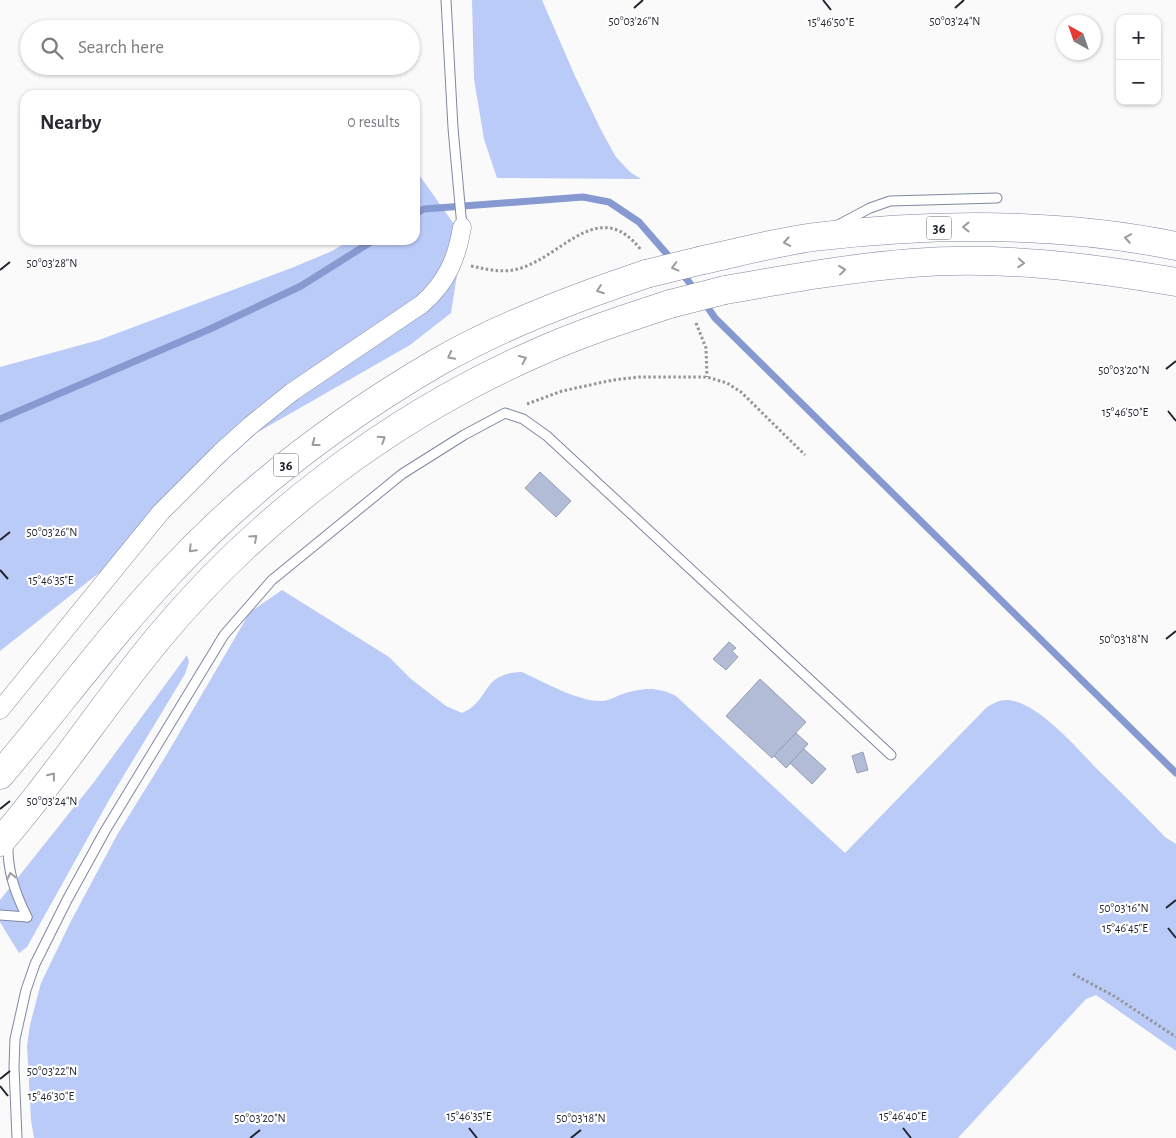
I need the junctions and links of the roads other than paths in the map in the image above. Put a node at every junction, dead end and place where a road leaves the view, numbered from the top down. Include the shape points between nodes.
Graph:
1 (446, 0) edge
2 (997, 198) dead end
3 (462, 227) joint
4 (814, 238) junction
5 (1176, 246) edge
6 (1176, 282) edge
7 (0, 710) edge
8 (891, 755) dead end
9 (0, 776) edge
10 (4, 837) edge
11 (0, 915) edge
12 (18, 1138) edge

1 - 3 lane
2 - 4 lane via 890,201
3 - 7 street via 454,262 435,292 292,392 220,452 161,512
5 -> 4 main road, 36 via 1085,233 1015,228 910,229
4 -> 9 main road, 36, bridge via 646,274 566,303 439,362 360,411 290,462 213,528 132,614
10 -> 6 main road, 36, bridge via 159,636 237,554 312,489 379,440 495,372 579,335 670,304 725,290 829,271 914,263 1016,262
8 - 12 lane via 547,436 523,419 505,412 402,474 272,580 224,635 105,831 35,964 16,1039 14,1067
11 -> 10 lane via 27,916 9,870

